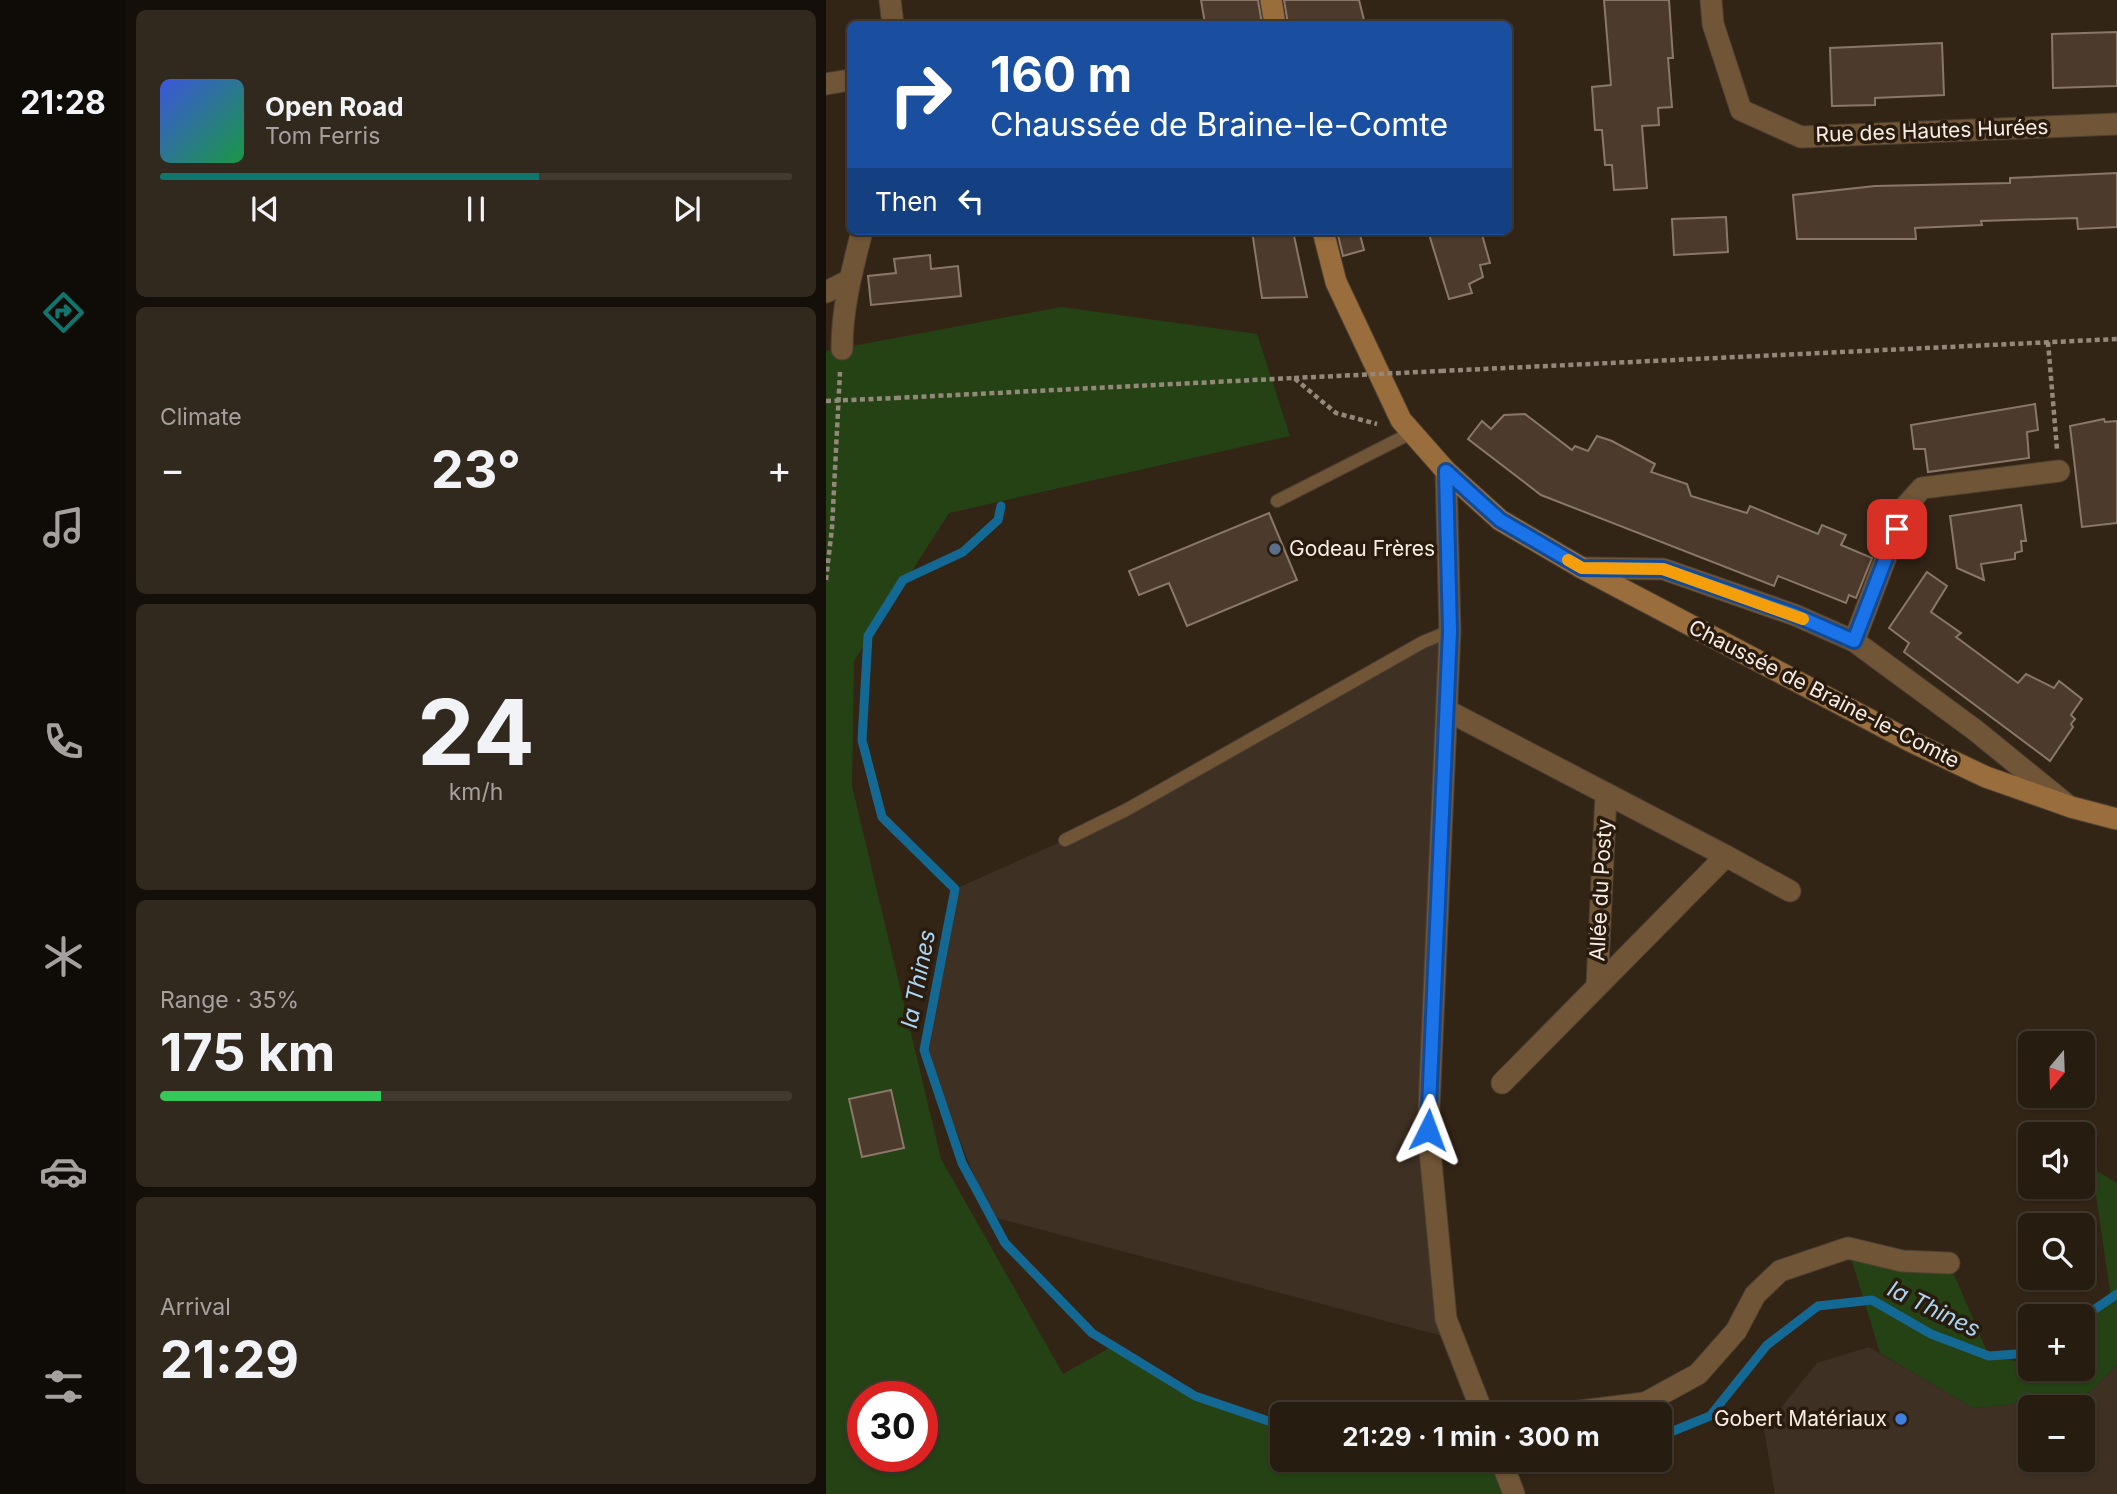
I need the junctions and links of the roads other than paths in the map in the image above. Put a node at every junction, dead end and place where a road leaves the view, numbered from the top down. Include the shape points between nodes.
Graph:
1 (890, 0) edge
2 (1271, 0) edge
3 (1711, 0) edge
4 (893, 21) edge
5 (1274, 21) edge
6 (847, 80) edge
7 (826, 84) edge
8 (2117, 124) edge
9 (861, 235) edge
10 (1324, 235) edge
11 (848, 281) junction
12 (826, 292) edge
13 (842, 349) road end
14 (1406, 427) junction
15 (1446, 471) junction
16 (2059, 471) road end
17 (1277, 501) dead end
18 (1582, 568) junction
19 (1450, 631) junction
20 (1854, 641) junction
21 (1448, 711) junction
22 (1606, 794) junction
23 (2071, 807) junction
24 (2117, 819) edge
25 (1065, 840) dead end
26 (1726, 856) junction
27 (1790, 891) dead end
28 (1597, 986) junction
29 (1502, 1083) dead end
30 (1949, 1263) dead end
31 (1478, 1402) edge
32 (1647, 1402) edge
33 (1506, 1472) edge
34 (1514, 1494) edge

1 - 4 street
2 - 5 street
3 - 8 street, Rue des Hautes Hurées via 1713,23 1741,110 1801,136
6 - 7 street
9 - 11 street
10 - 14 street, Chaussée de Braine-le-Comte via 1336,282
11 - 12 street
11 - 13 street
14 - 15 street, Chaussée de Braine-le-Comte
14 - 17 lane
15 - 18 street, Chaussée de Braine-le-Comte via 1500,520
15 - 19 street
16 - 20 street via 1922,488 1905,507
18 - 20 street, Chaussée de Braine-le-Comte via 1663,569 1795,615
18 - 23 street, Chaussée de Braine-le-Comte via 1910,741 1986,777
19 - 21 street
19 - 25 lane
20 - 23 street, Chaussée de Braine-le-Comte
21 - 22 street, Allée du Posty
21 - 31 street via 1428,1130 1446,1319
22 - 26 street, Allée du Posty
22 - 28 street, Allée du Posty
23 - 24 street, Chaussée de Braine-le-Comte
26 - 27 street, Allée du Posty
26 - 28 street, Allée du Posty
28 - 29 street, Allée du Posty
30 - 32 street via 1902,1261 1848,1248 1780,1271 1755,1295 1736,1331 1698,1374
33 - 34 street

